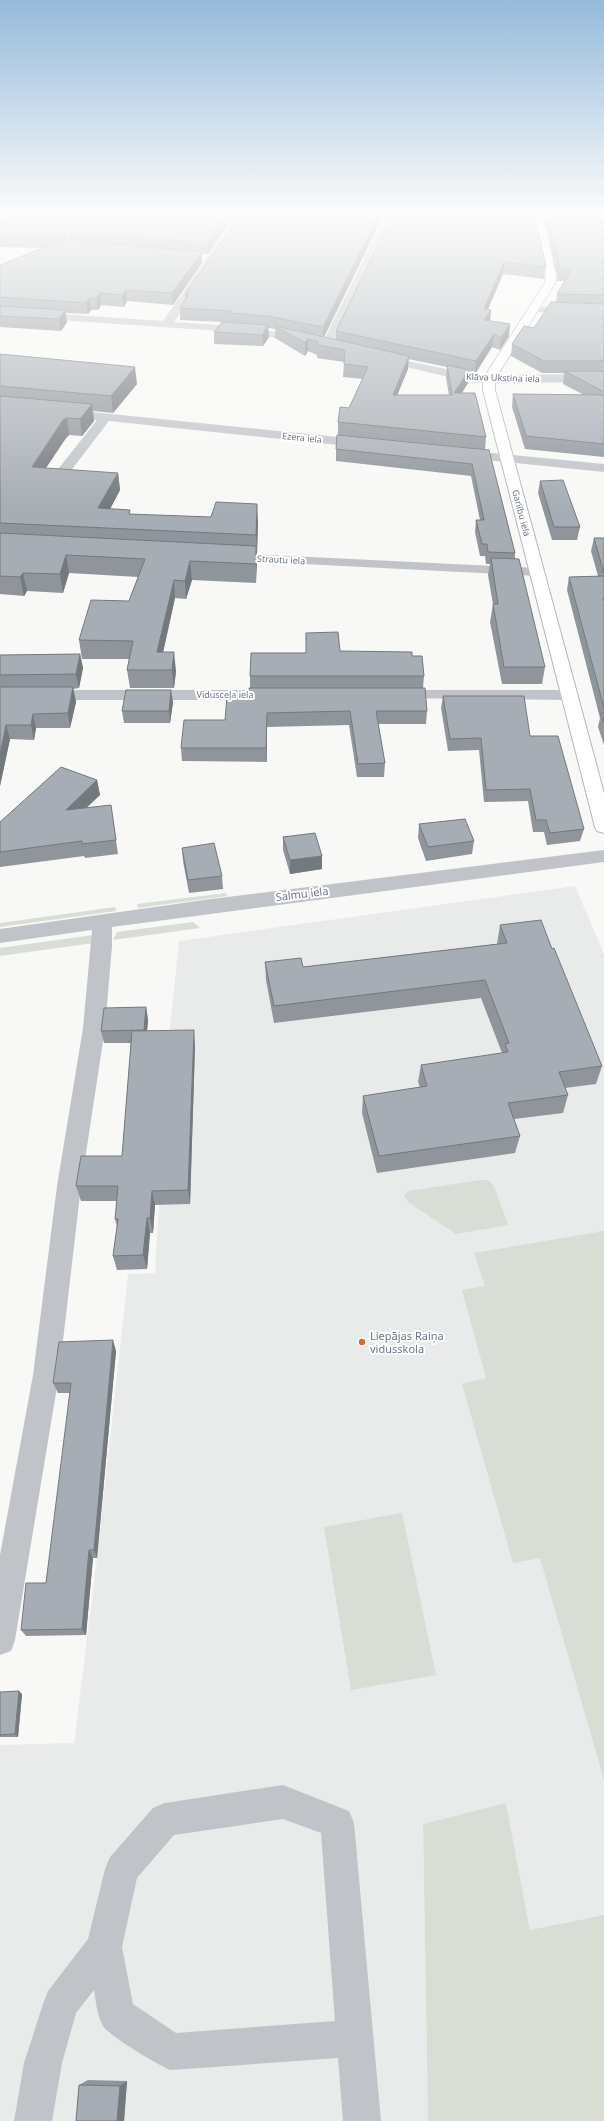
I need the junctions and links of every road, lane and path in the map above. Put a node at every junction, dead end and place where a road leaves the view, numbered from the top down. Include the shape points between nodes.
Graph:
1 (174, 311) edge
2 (344, 311) edge
3 (533, 311) edge
4 (0, 313) edge
5 (166, 325) junction
6 (327, 346) junction
7 (342, 349) edge
8 (372, 356) edge
9 (604, 378) edge
10 (489, 379) junction
11 (52, 412) edge
12 (105, 418) junction
13 (379, 445) edge
14 (449, 452) edge
15 (506, 458) junction
16 (604, 468) edge
17 (58, 478) edge
18 (215, 556) edge
19 (538, 572) junction
20 (0, 695) edge
21 (293, 695) edge
22 (380, 695) edge
23 (571, 695) junction
24 (604, 827) edge
25 (604, 856) edge
26 (102, 921) junction
27 (0, 936) edge
28 (0, 1640) edge
29 (104, 1947) junction
30 (355, 2038) junction
31 (34, 2121) edge
32 (362, 2121) edge

1 - 5 street
2 - 6 street
3 - 10 highway
4 - 5 street
5 - 6 street via 267,332
6 - 7 street
8 - 10 street, Klāva Ukstiņa iela via 454,375
9 - 10 street, Klāva Ukstiņa iela
10 - 15 highway, Ganību iela via 489,390
11 - 12 street, Ezera iela
12 - 13 street, Ezera iela
12 - 17 street
14 - 15 street
15 - 16 street
15 - 19 highway, Ganību iela
18 - 19 street, Strautu iela
19 - 23 highway, Ganību iela
20 - 21 street, Vidusceļa iela
22 - 23 street
23 - 24 highway, Ganību iela
25 - 26 street, Salmu iela
26 - 27 street, Salmu iela
26 - 28 street via 94,1028 69,1186 46,1375
29 - 30 street via 117,2015 172,2052
29 - 30 street via 122,1869 165,1820 283,1802 337,1823
29 - 31 street via 61,2004 43,2064
30 - 32 street

